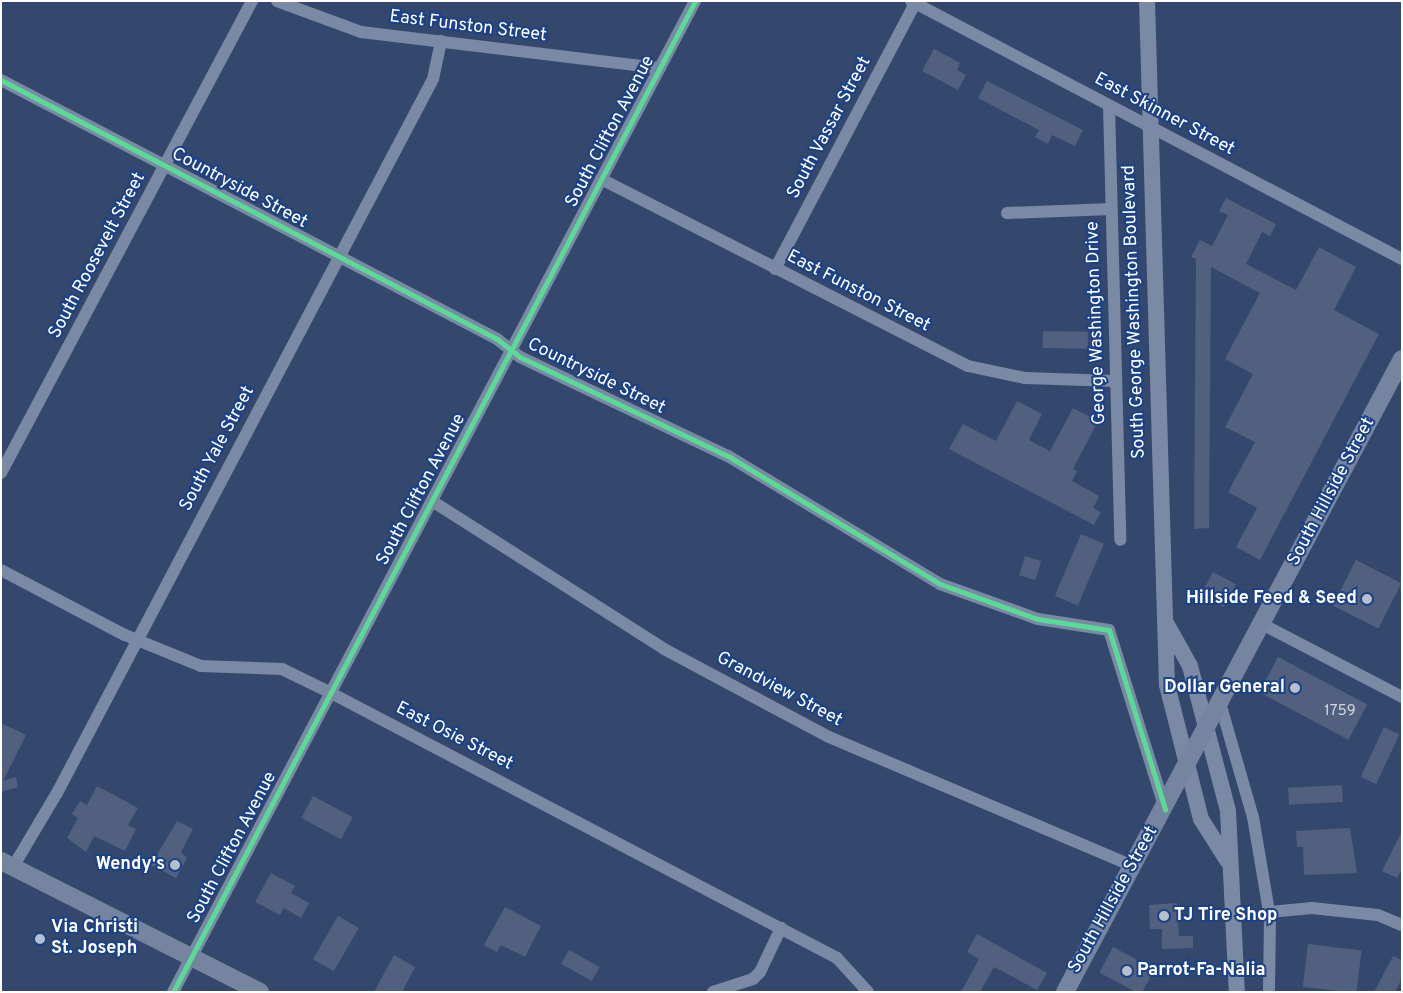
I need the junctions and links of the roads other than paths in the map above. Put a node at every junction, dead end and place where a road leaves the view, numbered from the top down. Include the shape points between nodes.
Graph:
1 (252, 1) edge
2 (277, 1) edge
3 (695, 1) edge
4 (1147, 1) edge
5 (913, 2) edge
6 (441, 41) junction
7 (660, 68) junction
8 (1, 80) edge
9 (1109, 106) junction
10 (1150, 127) junction
11 (166, 166) junction
12 (602, 179) junction
13 (1111, 209) junction
14 (1008, 213) dead end
15 (338, 257) junction
16 (1402, 259) edge
17 (775, 269) junction
18 (512, 350) junction
19 (1402, 359) edge
20 (1116, 382) junction
21 (1, 473) edge
22 (432, 501) junction
23 (1120, 540) dead end
24 (1, 570) edge
25 (1165, 621) junction
26 (1262, 624) junction
27 (138, 641) junction
28 (331, 693) junction
29 (1402, 697) edge
30 (1220, 703) junction
31 (1206, 732) junction
32 (1187, 766) junction
33 (1165, 809) junction
34 (1227, 860) junction
35 (7, 864) edge
36 (1133, 866) junction
37 (1270, 912) junction
38 (1402, 925) edge
39 (781, 928) junction
40 (192, 957) junction
41 (173, 992) edge
42 (260, 992) edge
43 (713, 992) edge
44 (868, 992) edge
45 (1064, 992) edge
46 (1237, 992) edge
47 (1270, 992) edge

1 - 11 street, South Roosevelt Street
2 - 6 street, East Funston Street via 361,32
3 - 7 street, South Clifton Avenue
4 - 10 street, South George Washington Boulevard
5 - 9 street, East Skinner Street
5 - 17 street, South Vassar Street
6 - 7 street, East Funston Street
6 - 15 street, South Yale Street via 433,79
7 - 12 street, South Clifton Avenue
8 - 11 street, Countryside Street
9 - 10 street, East Skinner Street
9 - 13 street, George Washington Drive
10 - 16 street, East Skinner Street
10 - 25 street, South George Washington Boulevard
11 - 15 street, Countryside Street
11 - 21 street, South Roosevelt Street
12 - 17 street, East Funston Street
12 - 18 street, South Clifton Avenue
13 - 14 street
13 - 20 street, George Washington Drive
15 - 18 street, Countryside Street
15 - 27 street, South Yale Street
17 - 20 street, East Funston Street via 968,366 1025,378
18 - 22 street, South Clifton Avenue
18 - 33 street, Countryside Street via 728,456 940,584 1038,619 1109,630
19 - 26 main road, South Hillside Street
20 - 23 street, George Washington Drive
22 - 28 street, South Clifton Avenue
22 - 36 street, Grandview Street via 664,649 829,737
24 - 27 street, East Osie Street
25 - 31 street, South George Washington Boulevard via 1190,666
25 - 32 street, South George Washington Boulevard via 1167,686
26 - 29 street
26 - 30 main road, South Hillside Street
27 - 28 street, East Osie Street via 201,666 282,669
27 - 35 street, South Yale Street
28 - 39 street, East Osie Street
28 - 40 street, South Clifton Avenue
30 - 31 main road, South Hillside Street
30 - 37 street via 1253,816
31 - 32 main road, South Hillside Street
31 - 34 street, South George Washington Boulevard via 1228,811
32 - 33 main road, South Hillside Street
32 - 34 street, South George Washington Boulevard via 1201,820
33 - 36 main road, South Hillside Street
34 - 46 street, South George Washington Boulevard via 1236,908
35 - 40 main road
36 - 45 main road, South Hillside Street
37 - 38 street via 1312,908 1378,915
37 - 47 street
39 - 43 street via 756,976
39 - 44 street, East Osie Street via 837,958
40 - 41 street, South Clifton Avenue
40 - 42 main road

